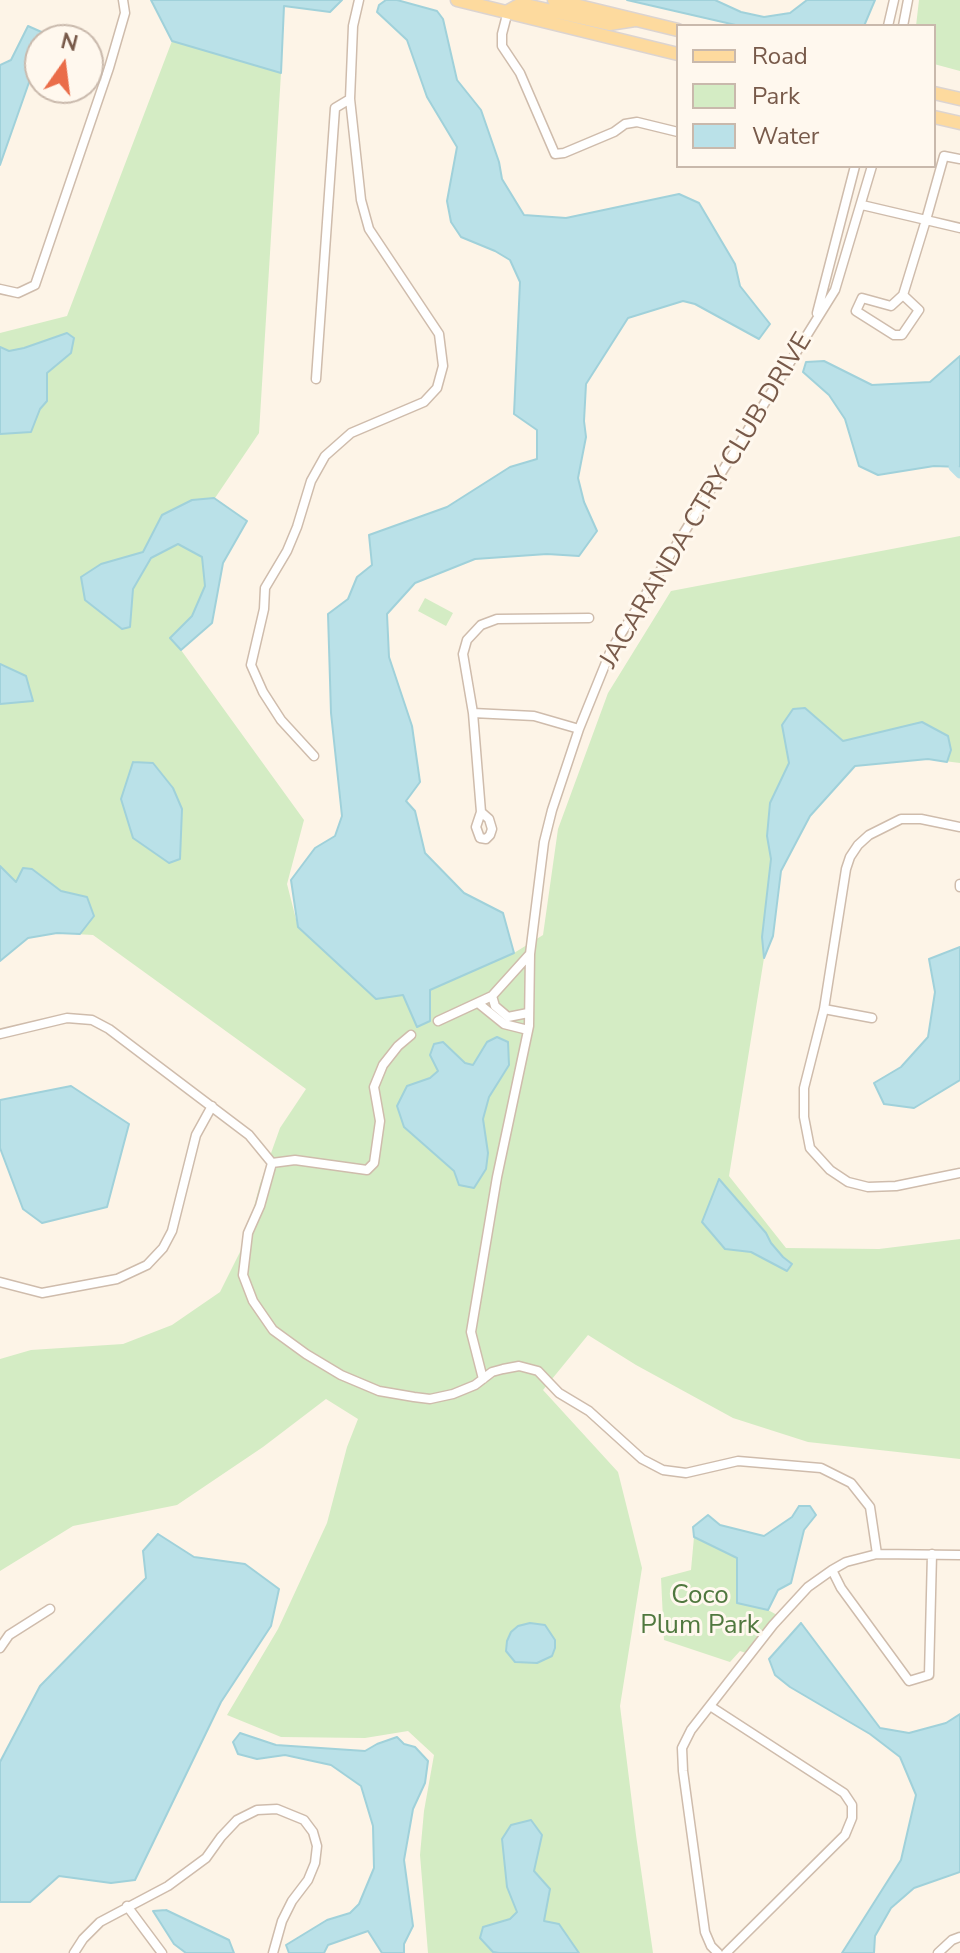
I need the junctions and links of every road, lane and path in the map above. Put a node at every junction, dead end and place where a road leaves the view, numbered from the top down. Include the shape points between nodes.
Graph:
1 (123, 0) edge
2 (359, 0) edge
3 (457, 0) edge
4 (554, 0) edge
5 (577, 0) edge
6 (894, 0) edge
7 (908, 0) edge
8 (508, 11) junction
9 (601, 12) junction
10 (635, 20) junction
11 (888, 24) edge
12 (903, 24) edge
13 (676, 30) edge
14 (676, 53) edge
15 (936, 93) edge
16 (350, 99) junction
17 (960, 99) edge
18 (936, 117) edge
19 (960, 123) edge
20 (676, 132) edge
21 (960, 159) edge
22 (854, 168) edge
23 (871, 168) edge
24 (862, 205) junction
25 (926, 220) junction
26 (960, 228) edge
27 (0, 289) edge
28 (903, 295) junction
29 (814, 325) junction
30 (316, 379) dead end
31 (589, 618) dead end
32 (473, 713) junction
33 (579, 729) junction
34 (314, 756) dead end
35 (481, 812) dead end
36 (960, 827) edge
37 (530, 954) junction
38 (492, 996) junction
39 (478, 1003) junction
40 (824, 1009) junction
41 (528, 1013) junction
42 (872, 1018) dead end
43 (438, 1021) dead end
44 (528, 1030) junction
45 (0, 1034) edge
46 (411, 1035) dead end
47 (212, 1106) junction
48 (272, 1163) junction
49 (960, 1173) edge
50 (0, 1282) edge
51 (483, 1379) junction
52 (877, 1554) junction
53 (932, 1554) junction
54 (960, 1555) edge
55 (832, 1570) junction
56 (50, 1609) dead end
57 (0, 1648) edge
58 (710, 1706) junction
59 (127, 1906) junction
60 (956, 1938) edge
61 (74, 1953) edge
62 (162, 1953) edge
63 (273, 1953) edge
64 (718, 1953) edge
65 (726, 1953) edge
66 (938, 1953) edge

1 - 27 street via 125,13 109,68 35,285 18,293
2 - 16 street
3 - 8 main road
4 - 9 main road
5 - 9 street
6 - 11 street
7 - 12 street
8 - 10 main road via 521,4 609,24
8 - 14 main road
8 - 20 street via 502,46 520,73 555,154 625,124
9 - 10 main road
10 - 13 main road
15 - 17 main road
16 - 30 street via 335,108
16 - 34 street via 369,229 439,334 443,366 437,388 424,402 351,433 325,456 287,551 265,588 251,665 281,720
18 - 19 main road
21 - 25 street via 944,156 941,161
22 - 29 street, JACARANDA CTRY CLUB DRIVE
23 - 24 street, JACARANDA CTRY CLUB DRIVE
24 - 25 street
24 - 29 street, JACARANDA CTRY CLUB DRIVE via 835,290
25 - 26 street
25 - 28 street
28 - 28 street via 919,310 902,335 856,311 862,298 891,306
29 - 33 street, JACARANDA CTRY CLUB DRIVE via 611,650
31 - 32 street via 497,619 481,625 463,654
32 - 33 street via 534,716
32 - 35 street
33 - 37 street, JACARANDA CTRY CLUB DRIVE via 544,842
36 - 40 street via 901,819 858,845 846,869
37 - 38 street
37 - 41 street, JACARANDA CTRY CLUB DRIVE
38 - 39 street
38 - 41 street via 508,1017
39 - 43 street
39 - 44 street via 504,1024
40 - 42 street
40 - 49 street via 804,1088 810,1148 830,1170 868,1187
41 - 44 street, JACARANDA CTRY CLUB DRIVE
44 - 51 street via 471,1332
45 - 47 street via 67,1018 92,1020
46 - 48 street via 383,1065 374,1087 380,1121 374,1163 367,1170 295,1160
47 - 48 street via 249,1135
47 - 50 street via 196,1135 172,1231 147,1265 117,1279 42,1293
48 - 51 street via 248,1233 243,1275 273,1330 341,1375 379,1391 430,1399
51 - 52 street via 519,1366 538,1371 642,1459 663,1470 686,1473 738,1461 821,1468 851,1483 870,1507
52 - 53 street
52 - 55 street
53 - 54 street
53 - 55 street via 929,1675 909,1681
55 - 58 street via 773,1625
56 - 57 street via 9,1635
58 - 64 street via 682,1748 705,1932
58 - 65 street via 844,1793 852,1805 845,1835
59 - 61 street via 100,1922
59 - 62 street
59 - 63 street via 168,1886 206,1858 237,1820 257,1810 277,1809 304,1820 317,1846 315,1863 282,1921
60 - 66 street

